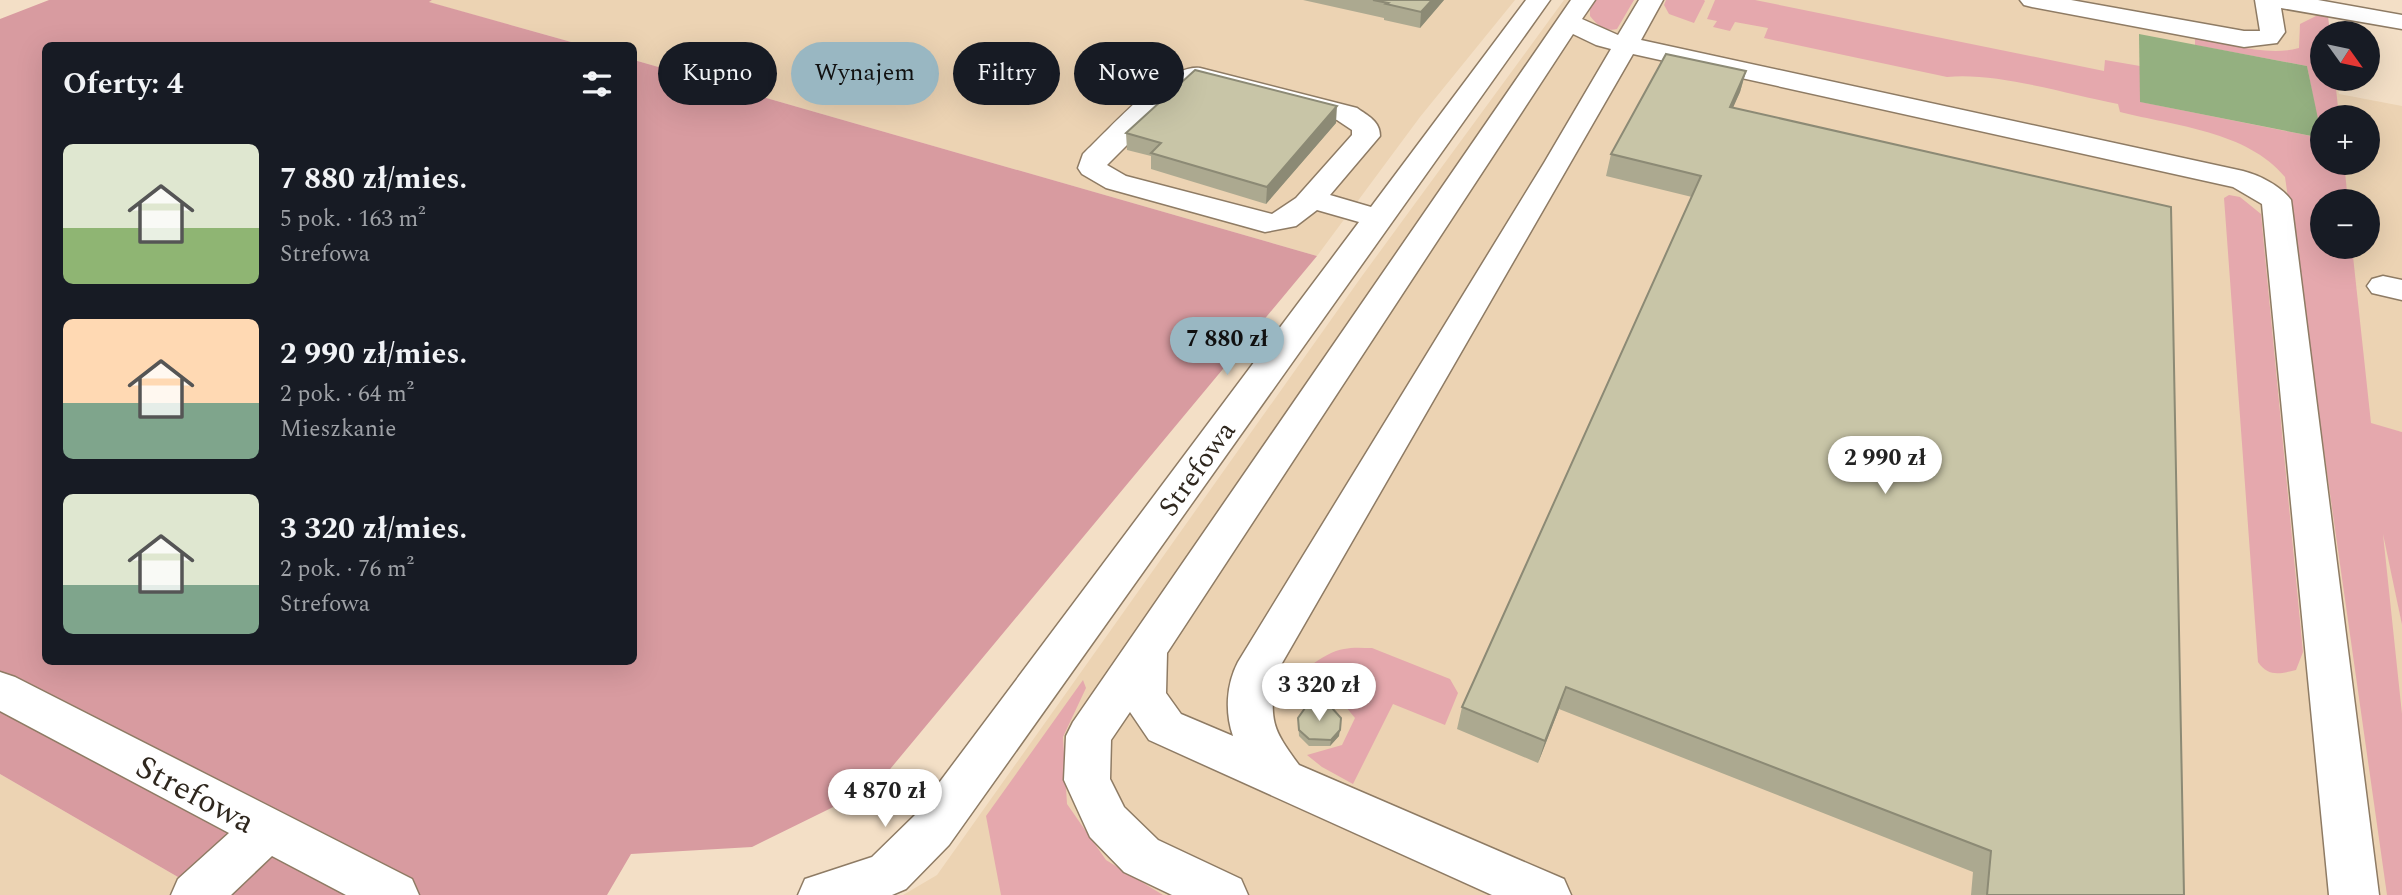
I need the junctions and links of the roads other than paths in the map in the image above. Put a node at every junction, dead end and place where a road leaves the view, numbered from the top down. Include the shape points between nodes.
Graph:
1 (1651, 0) edge
2 (2032, 0) edge
3 (2267, 0) edge
4 (2291, 1) edge
5 (1530, 10) edge
6 (1571, 17) edge
7 (2402, 22) edge
8 (1626, 45) junction
9 (1311, 199) junction
10 (1378, 218) junction
11 (1146, 650) junction
12 (0, 690) edge
13 (1283, 779) junction
14 (266, 830) junction
15 (900, 884) edge
16 (196, 895) edge
17 (394, 895) edge
18 (823, 895) edge
19 (1223, 895) edge
20 (1546, 895) edge
21 (2354, 895) edge

1 - 8 street
2 - 3 street via 2244,39 2268,38 2273,33
4 - 7 street
5 - 6 street
5 - 10 street, Strefowa
6 - 8 street via 1590,35
6 - 11 street
8 - 13 street via 1253,675 1249,719 1260,748
8 - 21 lane via 2243,180 2276,200
9 - 9 street via 1366,136 1366,127 1347,114 1200,76 1174,83 1093,160 1093,169 1116,182 1265,223 1290,218
9 - 10 street
10 - 15 street, Strefowa via 932,830
11 - 13 street via 1144,697 1165,727
11 - 19 street via 1089,736 1087,780 1107,822 1141,856
12 - 14 street, Strefowa
13 - 20 street
14 - 16 street
14 - 17 street, Strefowa
15 - 18 street, Strefowa via 865,883

